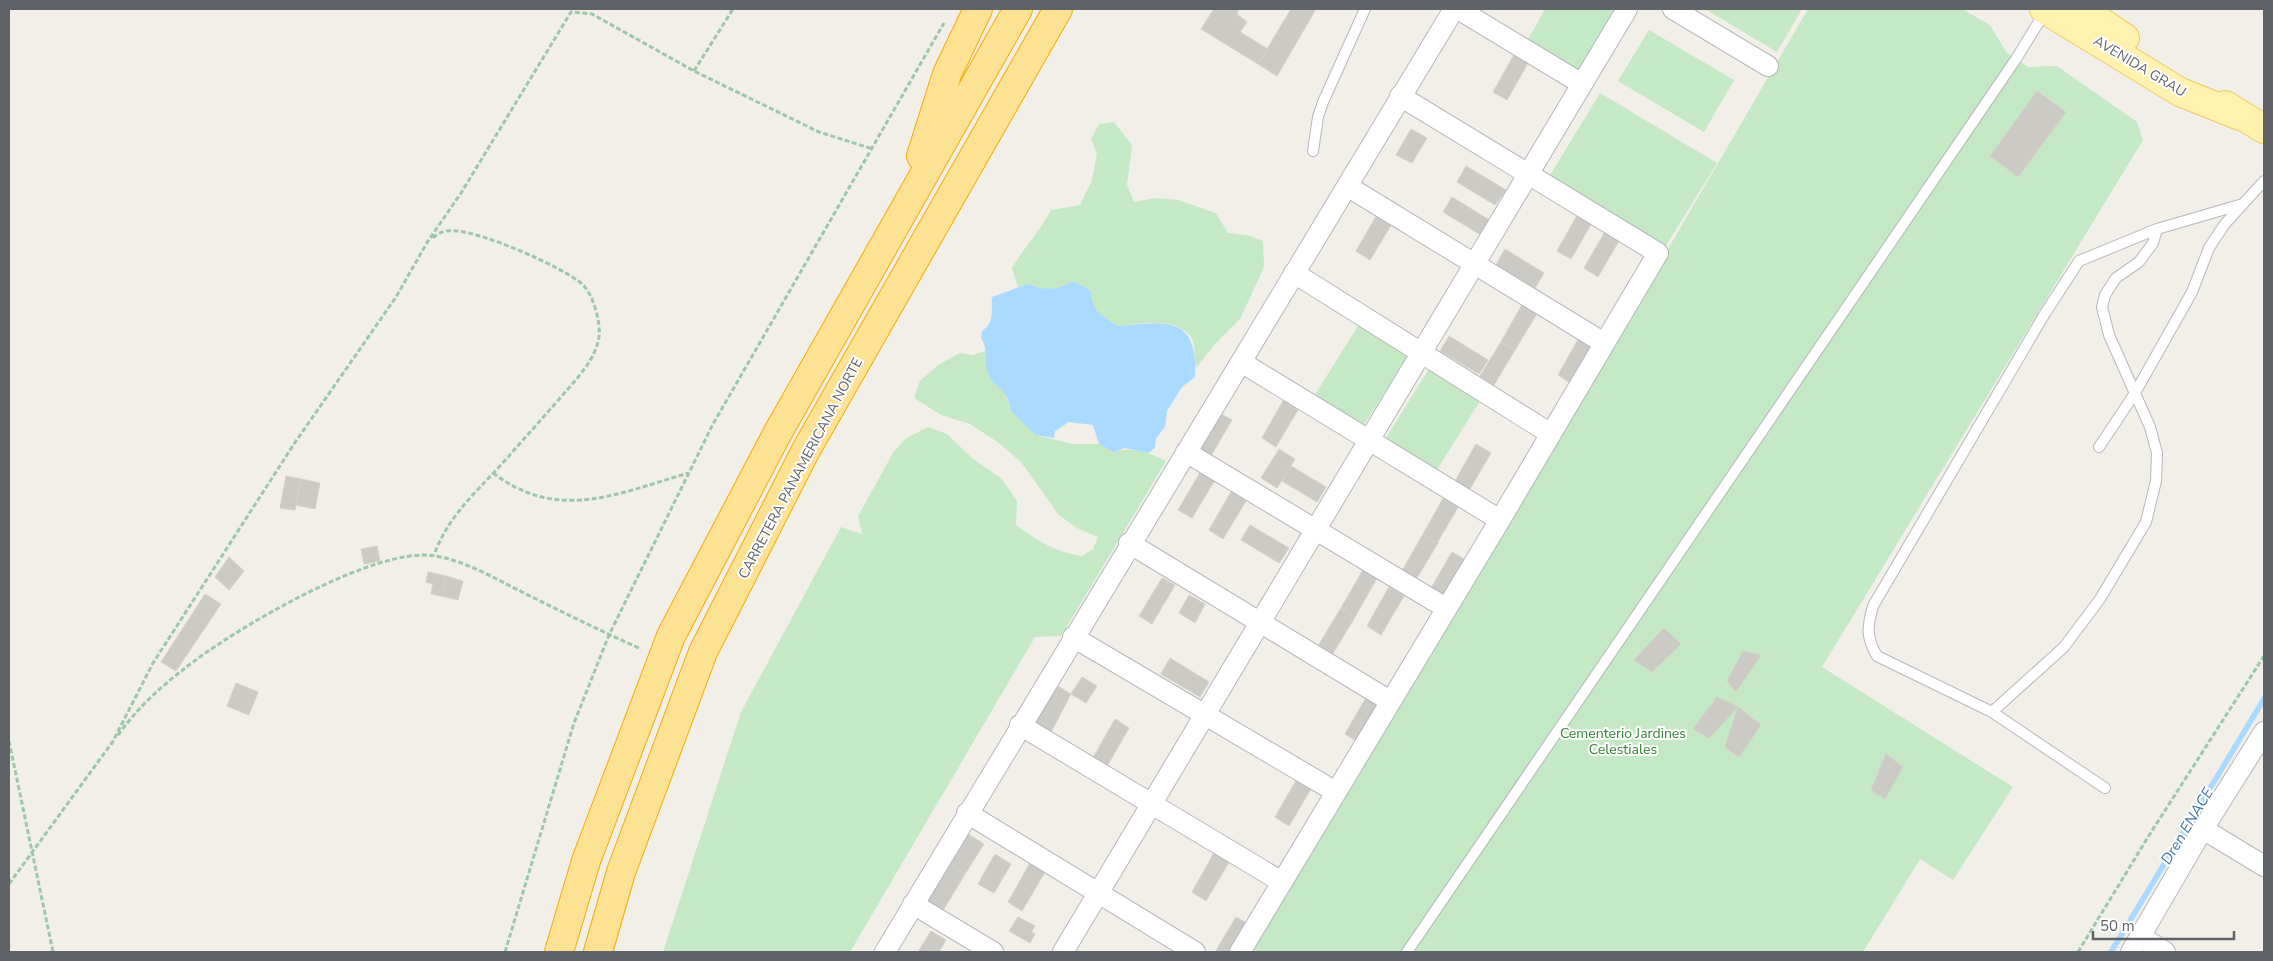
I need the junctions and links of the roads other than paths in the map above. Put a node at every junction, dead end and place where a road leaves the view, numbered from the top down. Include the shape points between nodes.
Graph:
1 (978, 9) edge
2 (1018, 9) edge
3 (1058, 9) edge
4 (1365, 9) edge
5 (1454, 9) edge
6 (1458, 9) edge
7 (1627, 9) edge
8 (1673, 9) edge
9 (2045, 9) edge
10 (2082, 9) edge
11 (1768, 66) dead end
12 (1582, 84) junction
13 (1400, 96) junction
14 (2240, 116) junction
15 (2264, 129) edge
16 (1313, 151) dead end
17 (1528, 175) junction
18 (2264, 181) edge
19 (1347, 186) junction
20 (2243, 204) junction
21 (900, 216) junction
22 (2157, 229) junction
23 (1475, 264) junction
24 (1294, 273) junction
25 (1604, 343) junction
26 (1422, 353) junction
27 (1241, 362) junction
28 (2135, 393) junction
29 (1551, 434) junction
30 (1369, 440) junction
31 (2099, 447) dead end
32 (1186, 452) junction
33 (1500, 520) junction
34 (1315, 530) junction
35 (1129, 543) junction
36 (1446, 608) junction
37 (1260, 622) junction
38 (1073, 637) junction
39 (1390, 701) junction
40 (1992, 712) junction
41 (1205, 715) junction
42 (1020, 725) junction
43 (2264, 732) edge
44 (2105, 788) dead end
45 (1336, 792) junction
46 (1152, 804) junction
47 (967, 813) junction
48 (2203, 829) junction
49 (2264, 866) edge
50 (1282, 882) junction
51 (1098, 893) junction
52 (913, 904) junction
53 (2136, 944) edge
54 (559, 952) edge
55 (598, 952) edge
56 (884, 952) edge
57 (993, 952) edge
58 (1063, 952) edge
59 (1195, 952) edge
60 (1240, 952) edge
61 (1407, 952) edge
62 (2165, 952) edge

1 - 21 highway via 947,74
2 - 21 highway
3 - 55 highway, CARRETERA PANAMERICANA NORTE via 806,450 703,652 621,872
4 - 16 lane via 1323,102
5 - 13 street
6 - 12 street
7 - 12 street
8 - 11 street
9 - 14 main road, AVENIDA GRAU via 2180,92
9 - 61 lane via 2010,67
10 - 14 main road, AVENIDA GRAU
12 - 17 street
13 - 17 street
13 - 19 street
14 - 15 main road, AVENIDA GRAU
17 - 23 street
17 - 25 street via 1658,253
18 - 20 lane
19 - 23 street
19 - 24 street
20 - 22 lane
20 - 28 lane via 2224,224 2209,248 2192,292
21 - 54 highway via 777,434 671,636 586,861
22 - 28 lane via 2153,243 2139,262 2116,278 2105,295 2102,307 2109,334
22 - 40 lane via 2079,261 1873,606 1868,623 1869,642 1877,656
23 - 25 street
23 - 26 street
24 - 26 street
24 - 27 street
25 - 29 street
26 - 29 street
26 - 30 street
27 - 30 street
27 - 32 street
28 - 31 lane
28 - 40 lane via 2157,453 2156,481 2146,522 2100,599 2064,647
29 - 33 street
30 - 33 street
30 - 34 street
32 - 34 street
32 - 35 street
33 - 36 street
34 - 36 street
34 - 37 street
35 - 37 street
35 - 38 street
36 - 39 street
37 - 39 street
37 - 41 street
38 - 41 street
38 - 42 street
39 - 45 street
40 - 44 lane
41 - 45 street
41 - 46 street
42 - 46 street
42 - 47 street
43 - 48 street
45 - 50 street
46 - 50 street
46 - 51 street
47 - 51 street
47 - 52 street
48 - 49 street
48 - 53 street
50 - 60 street
51 - 58 street
51 - 59 street
52 - 56 street
52 - 57 street
53 - 62 street

